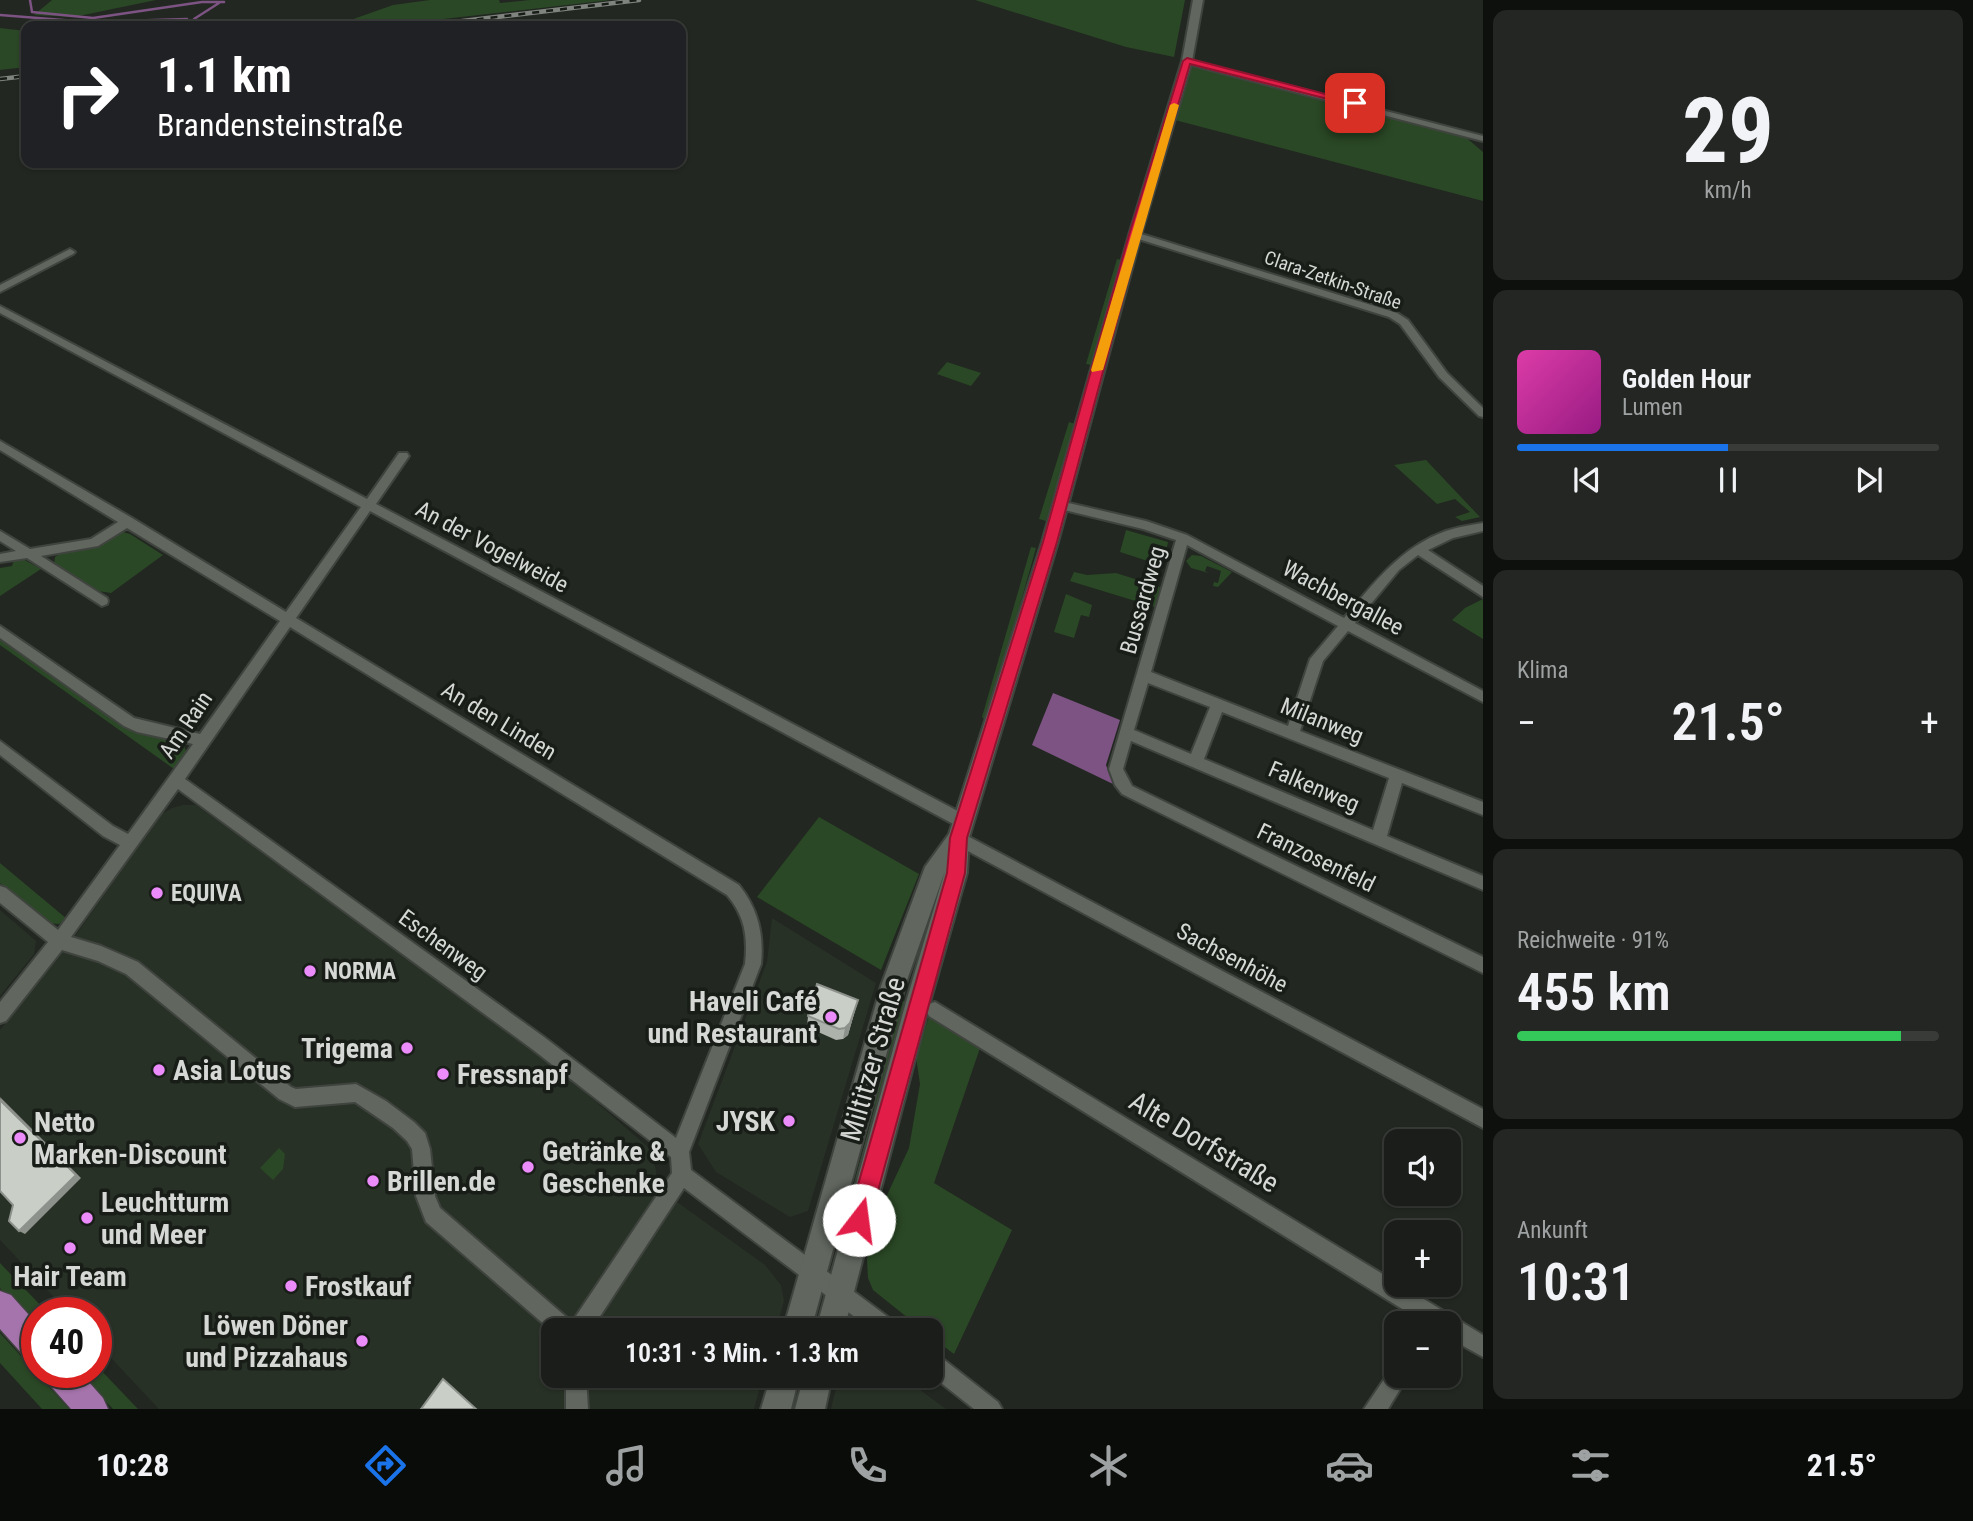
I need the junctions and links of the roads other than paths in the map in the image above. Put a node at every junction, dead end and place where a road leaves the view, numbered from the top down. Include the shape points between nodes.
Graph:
1 (1198, 0) edge
2 (1187, 61) junction
3 (1483, 139) edge
4 (1135, 235) junction
5 (70, 252) dead end
6 (0, 289) edge
7 (0, 309) edge
8 (1483, 414) edge
9 (0, 445) edge
10 (402, 456) dead end
11 (1060, 505) junction
12 (369, 506) junction
13 (128, 521) junction
14 (1483, 527) edge
15 (0, 536) edge
16 (1183, 538) junction
17 (1418, 549) junction
18 (27, 553) junction
19 (0, 558) edge
20 (1483, 592) edge
21 (102, 601) dead end
22 (288, 619) junction
23 (1347, 624) junction
24 (0, 631) edge
25 (1143, 676) junction
26 (1483, 697) edge
27 (1219, 705) junction
28 (1127, 733) junction
29 (1292, 734) junction
30 (202, 740) junction
31 (0, 747) edge
32 (1195, 762) junction
33 (1397, 775) junction
34 (176, 780) junction
35 (1129, 792) joint
36 (1483, 810) edge
37 (961, 830) junction
38 (1378, 840) junction
39 (129, 843) junction
40 (1483, 883) edge
41 (0, 893) edge
42 (59, 941) junction
43 (1483, 965) edge
44 (935, 1010) dead end
45 (0, 1015) edge
46 (1483, 1119) edge
47 (680, 1152) junction
48 (682, 1175) junction
49 (813, 1272) junction
50 (839, 1292) junction
51 (0, 1306) edge
52 (1421, 1311) edge
53 (552, 1318) edge
54 (587, 1318) edge
55 (800, 1318) edge
56 (833, 1318) edge
57 (873, 1318) edge
58 (21, 1329) edge
59 (1461, 1334) edge
60 (1483, 1347) edge
61 (943, 1371) edge
62 (73, 1388) edge
63 (576, 1388) edge
64 (782, 1388) edge
65 (815, 1388) edge
66 (1390, 1388) edge
67 (92, 1409) edge
68 (577, 1409) edge
69 (776, 1409) edge
70 (810, 1409) edge
71 (991, 1409) edge
72 (1375, 1409) edge

1 - 2 street, Miltitzer Straße
2 - 3 street
2 - 4 street, Miltitzer Straße
4 - 8 street, Clara-Zetkin-Straße via 1393,315
4 - 11 street, Miltitzer Straße
5 - 6 street
7 - 12 street, An der Vogelweide
9 - 13 street, An den Linden
10 - 12 street, Am Rain
11 - 16 street, Bussardweg
11 - 37 street, Miltitzer Straße
12 - 22 street, Am Rain
12 - 37 street, An der Vogelweide
13 - 18 street via 94,543
13 - 22 street, An den Linden
14 - 17 street via 1450,534
15 - 18 street
16 - 23 street, Wachbergallee
16 - 25 street, Bussardweg
17 - 20 street
17 - 23 street via 1395,568
18 - 19 street
18 - 21 street
22 - 30 street, Am Rain
22 - 47 street, An den Linden via 716,878 741,899 755,935 753,964
23 - 26 street, Wachbergallee
23 - 29 street via 1317,659
24 - 30 street via 129,722
25 - 27 street, Milanweg
25 - 28 street, Bussardweg
27 - 29 street, Milanweg
27 - 32 street
28 - 32 street, Falkenweg
28 - 35 street, Bussardweg via 1116,769
29 - 33 street, Milanweg
30 - 34 street, Am Rain
31 - 39 street
32 - 38 street, Falkenweg
33 - 36 street, Milanweg
33 - 38 street
34 - 39 street, Am Rain
34 - 47 street, Eschenweg
35 - 43 street, Franzosenfeld
37 - 46 street, Sachsenhöhe
37 - 49 street, Miltitzer Straße via 936,867 906,945
37 - 50 street, Miltitzer Straße via 956,873
38 - 40 street, Falkenweg
39 - 42 street, Am Rain
41 - 42 street
42 - 45 street, Am Rain
42 - 53 street via 132,968 285,1093 295,1098 356,1093 413,1134 433,1215
44 - 52 street, Alte Dorfstraße
47 - 48 street
48 - 49 street
48 - 54 street
49 - 50 street
49 - 55 street, Miltitzer Straße
50 - 56 street, Miltitzer Straße
50 - 57 street
51 - 58 main road
59 - 60 street, Alte Dorfstraße
61 - 71 street
62 - 67 main road
63 - 68 street
64 - 69 street
65 - 70 street
66 - 72 street

